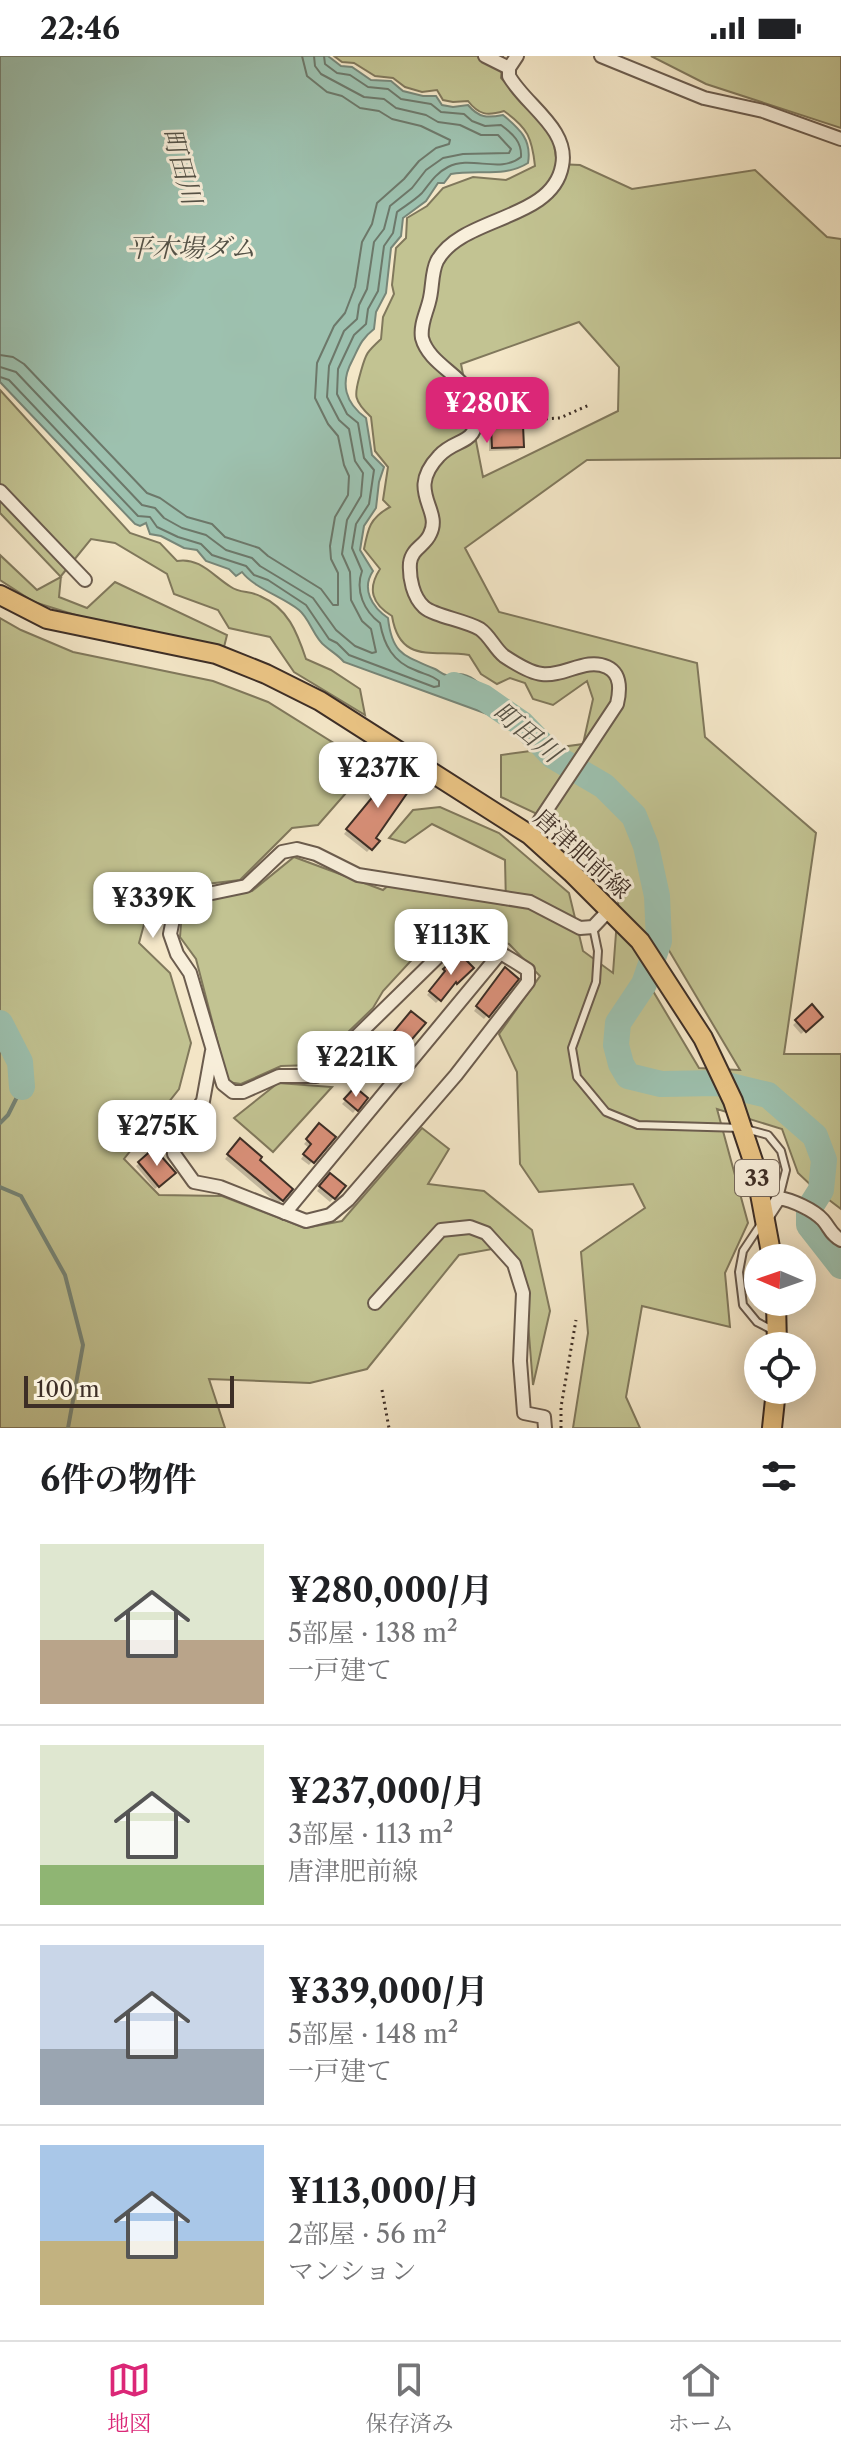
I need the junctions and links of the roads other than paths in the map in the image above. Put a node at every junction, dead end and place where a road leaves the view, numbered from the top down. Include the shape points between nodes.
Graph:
1 (485, 56) edge
2 (601, 56) edge
3 (513, 60) edge
4 (841, 139) edge
5 (0, 491) edge
6 (85, 580) dead end
7 (0, 595) edge
8 (530, 835) junction
9 (610, 909) junction
10 (593, 927) junction
11 (501, 952) junction
12 (212, 1051) junction
13 (742, 1128) junction
14 (779, 1198) junction
15 (285, 1213) junction
16 (766, 1218) junction
17 (841, 1240) edge
18 (770, 1244) edge
19 (375, 1303) dead end
20 (769, 1332) edge
21 (775, 1404) edge
22 (545, 1428) edge
23 (772, 1428) edge

1 - 3 street
2 - 4 street via 704,98 763,111
3 - 8 street via 509,76 514,86 558,135 562,170 553,187 533,204 448,244 435,264 422,337 429,352 469,391 475,422 468,440 439,456 425,479 423,492 434,517 430,535 414,550 410,564 411,586 421,605 482,630 504,655 539,674 588,665 610,668 618,678 617,704
5 - 6 street
7 - 8 main road, 唐津肥前線 / 33 via 47,619 216,654 266,674 320,701
8 - 9 main road, 唐津肥前線 / 33
9 - 10 street
9 - 13 main road, 唐津肥前線 / 33 via 676,993 722,1076
10 - 12 street via 580,928 530,902 358,875 316,854 282,852 246,886 198,896 174,914 170,934 190,973
10 - 13 lane via 596,982 572,1048 577,1077 606,1112 638,1125
11 - 12 street via 462,940 451,944 316,1076 279,1076 233,1092 223,1084
11 - 15 street
11 - 15 street via 528,970 528,982 456,1075 330,1215 306,1221
12 - 15 street via 203,1101 179,1132 174,1154 194,1182
13 - 14 lane via 768,1135 781,1151 786,1170
13 - 16 main road, 唐津肥前線 / 33
14 - 16 street
14 - 17 street via 818,1215
16 - 18 main road, 唐津肥前線 / 33
16 - 20 lane via 743,1251 739,1272 743,1305
19 - 22 street via 441,1230 470,1227 486,1233 514,1264 523,1293 524,1413 544,1417
21 - 23 main road

